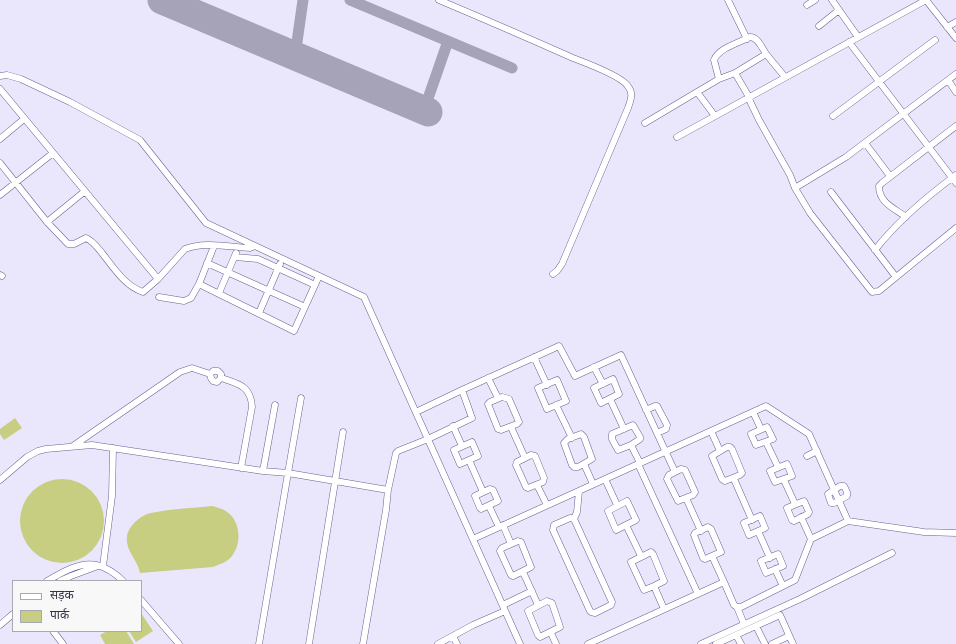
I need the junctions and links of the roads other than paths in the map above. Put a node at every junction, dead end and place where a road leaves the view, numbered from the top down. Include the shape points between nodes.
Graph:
1 (439, 0) edge
2 (728, 0) edge
3 (815, 0) edge
4 (832, 0) edge
5 (926, 0) edge
6 (807, 5) dead end
7 (839, 10) junction
8 (956, 22) edge
9 (819, 26) dead end
10 (947, 27) junction
11 (858, 37) junction
12 (956, 38) edge
13 (746, 39) junction
14 (935, 40) dead end
15 (849, 42) junction
16 (766, 54) junction
17 (735, 73) junction
18 (956, 74) edge
19 (0, 76) edge
20 (785, 77) junction
21 (719, 79) junction
22 (948, 80) junction
23 (879, 81) junction
24 (0, 89) edge
25 (697, 92) junction
26 (956, 92) edge
27 (749, 97) junction
28 (903, 114) junction
29 (715, 116) junction
30 (833, 116) dead end
31 (24, 119) junction
32 (645, 123) dead end
33 (956, 126) edge
34 (677, 137) dead end
35 (0, 139) edge
36 (865, 143) junction
37 (928, 146) junction
38 (53, 153) junction
39 (0, 163) edge
40 (890, 176) junction
41 (955, 179) edge
42 (16, 182) junction
43 (795, 188) junction
44 (85, 191) junction
45 (832, 192) dead end
46 (0, 195) edge
47 (906, 217) junction
48 (47, 222) junction
49 (956, 228) edge
50 (214, 246) junction
51 (256, 246) junction
52 (238, 248) junction
53 (875, 250) junction
54 (235, 257) junction
55 (282, 259) junction
56 (208, 262) junction
57 (278, 267) junction
58 (229, 272) junction
59 (553, 274) dead end
60 (319, 276) junction
61 (896, 277) junction
62 (158, 279) junction
63 (199, 284) junction
64 (315, 285) junction
65 (268, 289) junction
66 (219, 293) junction
67 (159, 297) dead end
68 (305, 307) junction
69 (258, 313) junction
70 (534, 357) junction
71 (594, 367) junction
72 (488, 378) junction
73 (603, 384) junction
74 (547, 385) junction
75 (462, 390) junction
76 (301, 398) dead end
77 (498, 398) junction
78 (610, 399) junction
79 (275, 405) dead end
80 (556, 405) junction
81 (646, 410) junction
82 (416, 412) junction
83 (753, 412) junction
84 (453, 426) junction
85 (511, 427) junction
86 (624, 429) junction
87 (761, 429) junction
88 (712, 431) junction
89 (343, 432) dead end
90 (657, 433) junction
91 (572, 438) junction
92 (428, 439) junction
93 (766, 442) junction
94 (631, 444) junction
95 (462, 446) junction
96 (73, 447) junction
97 (113, 448) junction
98 (665, 451) junction
99 (720, 451) junction
100 (817, 452) junction
101 (807, 456) dead end
102 (525, 458) junction
103 (469, 460) junction
104 (639, 463) junction
105 (584, 464) junction
106 (778, 467) junction
107 (241, 468) junction
108 (263, 471) junction
109 (674, 472) junction
110 (288, 473) junction
111 (605, 479) junction
112 (734, 479) junction
113 (0, 480) edge
114 (335, 480) junction
115 (784, 480) junction
116 (592, 484) junction
117 (537, 485) junction
118 (834, 489) junction
119 (388, 490) junction
120 (579, 491) junction
121 (483, 492) junction
122 (686, 498) junction
123 (839, 501) junction
124 (795, 504) junction
125 (547, 505) junction
126 (617, 505) junction
127 (489, 506) junction
128 (801, 517) junction
129 (574, 519) junction
130 (752, 520) junction
131 (848, 521) junction
132 (626, 525) junction
133 (501, 526) junction
134 (701, 530) junction
135 (758, 531) junction
136 (956, 533) edge
137 (473, 538) junction
138 (811, 539) junction
139 (511, 544) junction
140 (892, 552) dead end
141 (641, 556) junction
142 (712, 556) junction
143 (770, 558) junction
144 (101, 566) junction
145 (775, 569) junction
146 (523, 572) junction
147 (49, 580) edge
148 (62, 580) edge
149 (122, 580) edge
150 (724, 582) junction
151 (654, 586) junction
152 (783, 586) junction
153 (532, 591) junction
154 (698, 594) junction
155 (142, 601) edge
156 (538, 605) junction
157 (737, 607) junction
158 (504, 608) junction
159 (664, 609) junction
160 (12, 615) edge
161 (744, 624) junction
162 (0, 625) edge
163 (756, 626) junction
164 (54, 632) edge
165 (551, 633) junction
166 (736, 635) junction
167 (453, 636) junction
168 (789, 636) junction
169 (178, 642) edge
170 (63, 644) edge
171 (170, 644) edge
172 (259, 644) edge
173 (309, 644) edge
174 (363, 644) edge
175 (438, 644) edge
176 (457, 644) edge
177 (520, 644) edge
178 (556, 644) edge
179 (588, 644) edge
180 (701, 644) edge
181 (716, 644) edge
182 (740, 644) edge
183 (765, 644) edge
184 (772, 644) edge
185 (793, 644) edge

1 - 59 street via 588,64 622,81 632,91 628,108 562,264
2 - 13 street
3 - 6 street
4 - 7 street
5 - 10 street
5 - 11 street
7 - 9 street
7 - 11 street
8 - 10 street
10 - 12 street
11 - 15 street
13 - 16 street via 756,39
13 - 21 street via 716,57 714,60
14 - 23 street
15 - 20 street
15 - 23 street
16 - 17 street
16 - 20 street
17 - 21 street
17 - 27 street
18 - 22 street
19 - 51 street via 21,79 140,140 206,223
20 - 27 street
21 - 25 street
22 - 26 street
22 - 28 street
23 - 28 street
23 - 30 street
24 - 31 street
25 - 29 street
25 - 32 street
27 - 29 street
27 - 43 street
28 - 36 street
28 - 37 street
29 - 34 street
31 - 35 street
31 - 38 street
33 - 37 street
36 - 40 street
36 - 43 street
37 - 40 street
37 - 41 street
38 - 42 street
38 - 44 street
39 - 42 street
40 - 47 street via 878,186 879,193 887,204
41 - 47 street
42 - 46 street
42 - 48 street
43 - 61 street via 810,213 872,292 879,291
44 - 48 street
44 - 62 street
45 - 53 street
47 - 53 street
48 - 62 street via 68,244 86,238 93,242 120,275 138,290 143,292
49 - 61 street
50 - 52 street
50 - 56 street
50 - 62 street via 185,249
51 - 52 street
51 - 55 street
52 - 54 street
53 - 61 street
54 - 57 street via 258,259
54 - 58 street
55 - 57 street
55 - 60 street
56 - 58 street
56 - 63 street
57 - 64 street
57 - 65 street
58 - 65 street
58 - 66 street
60 - 64 street
60 - 82 street via 364,297
63 - 66 street
63 - 67 street via 192,298 188,300
64 - 68 street
65 - 68 street
65 - 69 street
66 - 69 street
68 - 69 street via 294,331
70 - 71 street via 560,346 575,376
70 - 72 street
70 - 74 street
71 - 73 street
71 - 81 street via 621,355
72 - 75 street
72 - 77 street
73 - 78 street via 594,388 600,403
73 - 78 street via 613,379 619,394
74 - 80 street via 538,388 547,409
74 - 80 street via 557,380 566,401
75 - 82 street
75 - 84 street via 472,418
76 - 110 street
77 - 85 street via 509,399 518,418 518,423
77 - 85 street via 488,404 498,428 501,430
78 - 86 street
79 - 108 street
80 - 91 street
81 - 90 street
81 - 90 street via 657,406 666,429
82 - 92 street
83 - 87 street
83 - 88 street
83 - 100 street via 766,406 809,434
84 - 92 street
84 - 95 street
85 - 102 street
86 - 94 street via 633,425 640,437
86 - 94 street via 612,434 615,445 620,450
87 - 93 street via 768,426 773,438
87 - 93 street via 752,433 752,436 756,445
88 - 98 street
88 - 99 street
89 - 114 street
90 - 98 street
91 - 105 street via 564,443 572,465 578,467
91 - 105 street via 582,434 584,437 592,459
92 - 119 street via 396,453
92 - 137 street
93 - 106 street
94 - 104 street
95 - 103 street via 454,450 460,464
95 - 103 street via 472,442 478,456
96 - 97 street via 92,445
96 - 107 street via 180,372 192,368 210,374 218,371 221,378 246,388 252,400
96 - 113 street via 38,451
97 - 107 street
97 - 144 street via 112,496
98 - 104 street
98 - 109 street
99 - 112 street via 712,457 722,479
99 - 112 street via 729,447 732,449 742,473
100 - 101 street
100 - 118 street
102 - 117 street via 535,456 544,478 543,482
102 - 117 street via 516,462 516,465 526,487
103 - 121 street
104 - 111 street
104 - 154 street
105 - 116 street
106 - 115 street via 770,472 774,482
106 - 115 street via 788,465 792,475
107 - 108 street
108 - 110 street
109 - 122 street via 667,479 676,500
109 - 122 street via 685,470 695,492
110 - 114 street
110 - 172 street
111 - 116 street
111 - 126 street
112 - 130 street
114 - 119 street
114 - 173 street
115 - 124 street
116 - 120 street
117 - 125 street
118 - 123 street
118 - 123 street via 844,486 847,492 846,498
119 - 174 street
120 - 125 street
120 - 129 street
121 - 127 street via 475,498 480,508
121 - 127 street via 492,489 498,500
122 - 134 street
123 - 131 street
124 - 128 street via 804,501 807,507 808,514
124 - 128 street via 788,508 792,520
125 - 133 street
126 - 132 street via 627,501 636,519
126 - 132 street via 607,513 615,529
127 - 133 street
128 - 138 street
129 - 129 street via 612,602 595,613 590,611 552,528 570,518
130 - 135 street via 760,516 765,528
130 - 135 street via 744,523 749,535
131 - 136 street via 924,532
131 - 138 street
132 - 141 street
133 - 137 street
133 - 139 street
134 - 142 street via 694,535 697,544 703,558
134 - 142 street via 708,527 711,529 721,549 720,553
135 - 143 street
137 - 158 street
138 - 152 street via 795,580
139 - 146 street via 521,542 532,565
139 - 146 street via 500,550 508,569 513,576
140 - 161 street via 800,599
141 - 151 street via 632,560 631,564 644,590
141 - 151 street via 651,552 664,579
142 - 150 street
143 - 145 street via 778,554 783,566
143 - 145 street via 761,561 766,573
144 - 147 street via 78,566
144 - 148 street
144 - 149 street
145 - 152 street
146 - 153 street
150 - 154 street
150 - 157 street
151 - 159 street
152 - 157 street
153 - 156 street
153 - 158 street
154 - 159 street
155 - 169 street
156 - 165 street via 547,601 552,604 560,627
156 - 165 street via 528,611 538,635 540,637
157 - 161 street
158 - 167 street
158 - 177 street
159 - 179 street
160 - 162 street
161 - 180 street
163 - 166 street
163 - 168 street via 780,615
163 - 183 street
164 - 170 street
165 - 178 street
166 - 181 street
166 - 182 street
167 - 175 street
167 - 176 street
168 - 184 street
168 - 185 street
169 - 171 street

